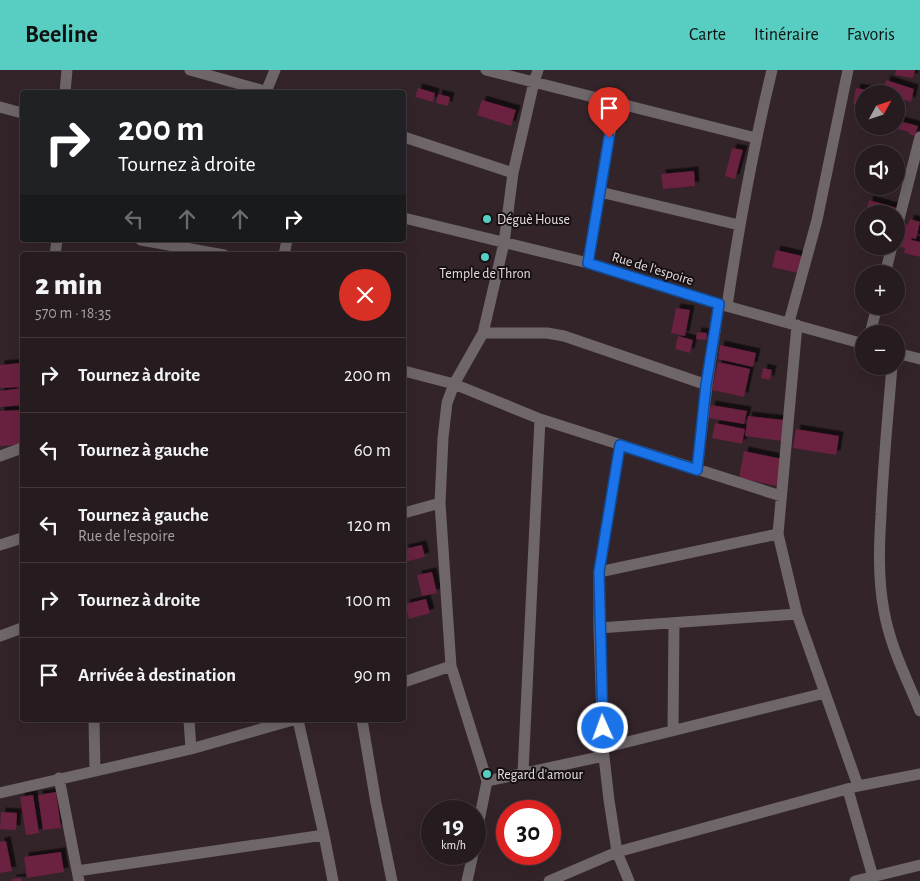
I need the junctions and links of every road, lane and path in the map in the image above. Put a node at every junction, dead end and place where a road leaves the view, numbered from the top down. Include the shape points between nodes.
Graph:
1 (67, 70) edge
2 (190, 70) edge
3 (275, 70) edge
4 (486, 70) edge
5 (538, 70) edge
6 (772, 70) edge
7 (848, 70) edge
8 (534, 82) junction
9 (65, 90) edge
10 (259, 90) edge
11 (267, 90) edge
12 (615, 102) junction
13 (0, 106) edge
14 (20, 112) edge
15 (920, 137) edge
16 (406, 138) edge
17 (756, 138) junction
18 (513, 173) junction
19 (600, 192) junction
20 (903, 205) edge
21 (406, 218) edge
22 (739, 225) junction
23 (152, 242) edge
24 (504, 243) junction
25 (207, 252) edge
26 (588, 263) junction
27 (723, 305) junction
28 (793, 324) junction
29 (483, 334) junction
30 (855, 341) edge
31 (905, 355) edge
32 (920, 359) edge
33 (406, 372) edge
34 (891, 375) edge
35 (454, 384) junction
36 (706, 385) junction
37 (540, 419) junction
38 (620, 445) junction
39 (20, 449) edge
40 (0, 456) edge
41 (697, 470) junction
42 (781, 496) junction
43 (440, 503) junction
44 (406, 512) edge
45 (778, 534) junction
46 (20, 539) edge
47 (0, 545) edge
48 (599, 572) junction
49 (797, 614) junction
50 (674, 623) junction
51 (599, 628) junction
52 (20, 629) edge
53 (0, 636) edge
54 (451, 666) junction
55 (406, 681) edge
56 (825, 693) junction
57 (920, 711) edge
58 (94, 722) edge
59 (189, 722) edge
60 (286, 722) edge
61 (298, 722) edge
62 (362, 722) edge
63 (674, 730) junction
64 (190, 749) junction
65 (604, 752) junction
66 (95, 771) junction
67 (523, 772) junction
68 (920, 774) edge
69 (59, 778) junction
70 (487, 781) junction
71 (853, 788) junction
72 (0, 793) edge
73 (483, 800) edge
74 (324, 835) junction
75 (617, 852) junction
76 (471, 865) edge
77 (920, 865) edge
78 (78, 876) edge
79 (873, 877) junction
80 (333, 881) edge
81 (392, 881) edge
82 (467, 881) edge
83 (549, 881) edge
84 (629, 881) edge
85 (855, 881) edge

1 - 9 street
2 - 10 street
3 - 11 street
4 - 8 street
5 - 8 street
6 - 17 street
7 - 28 street
8 - 12 street
8 - 18 street
12 - 17 street
12 - 19 street
13 - 14 street
15 - 20 street
16 - 18 street
17 - 22 street
18 - 24 street
19 - 22 street
19 - 26 street
21 - 24 street, Rue de l'espoire
22 - 27 street
23 - 25 street
24 - 26 street, Rue de l'espoire
24 - 29 street
26 - 27 street, Rue de l'espoire
27 - 28 street, Rue de l'espoire
27 - 36 street
28 - 30 street, Rue de l'espoire
28 - 42 street
29 - 35 street
29 - 36 street via 547,333 564,336
31 - 32 street
33 - 35 street
34 - 57 street via 882,482 880,583 892,643
35 - 37 street
35 - 43 street via 443,438
36 - 41 street
37 - 38 street
37 - 67 street
38 - 41 street
38 - 48 street
39 - 40 street
41 - 42 street
42 - 45 street
43 - 44 street
43 - 54 street
45 - 48 street
45 - 49 street
46 - 47 street
48 - 51 street
49 - 50 street
49 - 56 street
50 - 51 street
50 - 63 street
51 - 65 street
52 - 53 street
54 - 55 street
54 - 70 street
56 - 63 street
56 - 71 street
58 - 66 street
59 - 64 street
60 - 64 street
61 - 74 street
62 - 81 street
63 - 65 street
64 - 66 street
65 - 67 street
65 - 75 street
66 - 69 street
67 - 70 street
68 - 71 street
69 - 72 street
69 - 78 street
70 - 73 street
71 - 75 street
71 - 79 street
74 - 78 street
74 - 80 street
75 - 83 street
75 - 84 street
76 - 82 street
77 - 79 street
79 - 85 street

